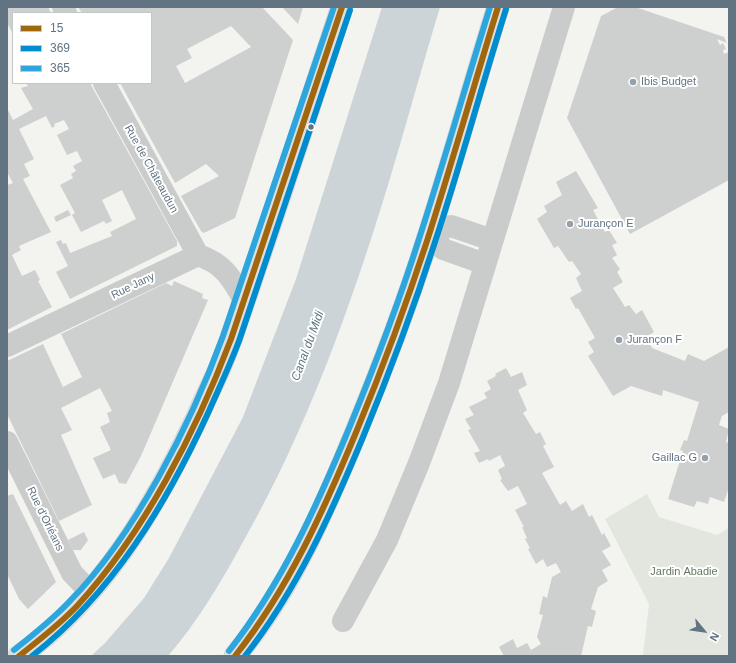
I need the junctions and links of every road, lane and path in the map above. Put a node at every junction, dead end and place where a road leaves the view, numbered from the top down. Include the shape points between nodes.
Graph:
1 (342, 7) edge
2 (498, 7) edge
3 (564, 7) edge
4 (105, 84) edge
5 (430, 232) junction
6 (492, 240) junction
7 (198, 255) junction
8 (485, 264) junction
9 (244, 300) junction
10 (7, 346) edge
11 (7, 442) edge
12 (89, 591) junction
13 (343, 621) dead end
14 (19, 656) edge
15 (235, 656) edge

1 - 9 main road
2 - 5 main road
3 - 6 street
4 - 7 street, Rue de Châteaudun
5 - 6 street via 451,226
5 - 8 street via 443,249
5 - 15 main road via 376,384 328,499 279,595
6 - 8 street
7 - 9 street via 213,260 228,273
7 - 10 street, Rue Jany
8 - 13 street via 449,383 419,463 387,540
9 - 12 main road via 221,365 181,450 147,513
11 - 12 street, Rue d'Orléans via 72,573
12 - 14 main road via 57,625

